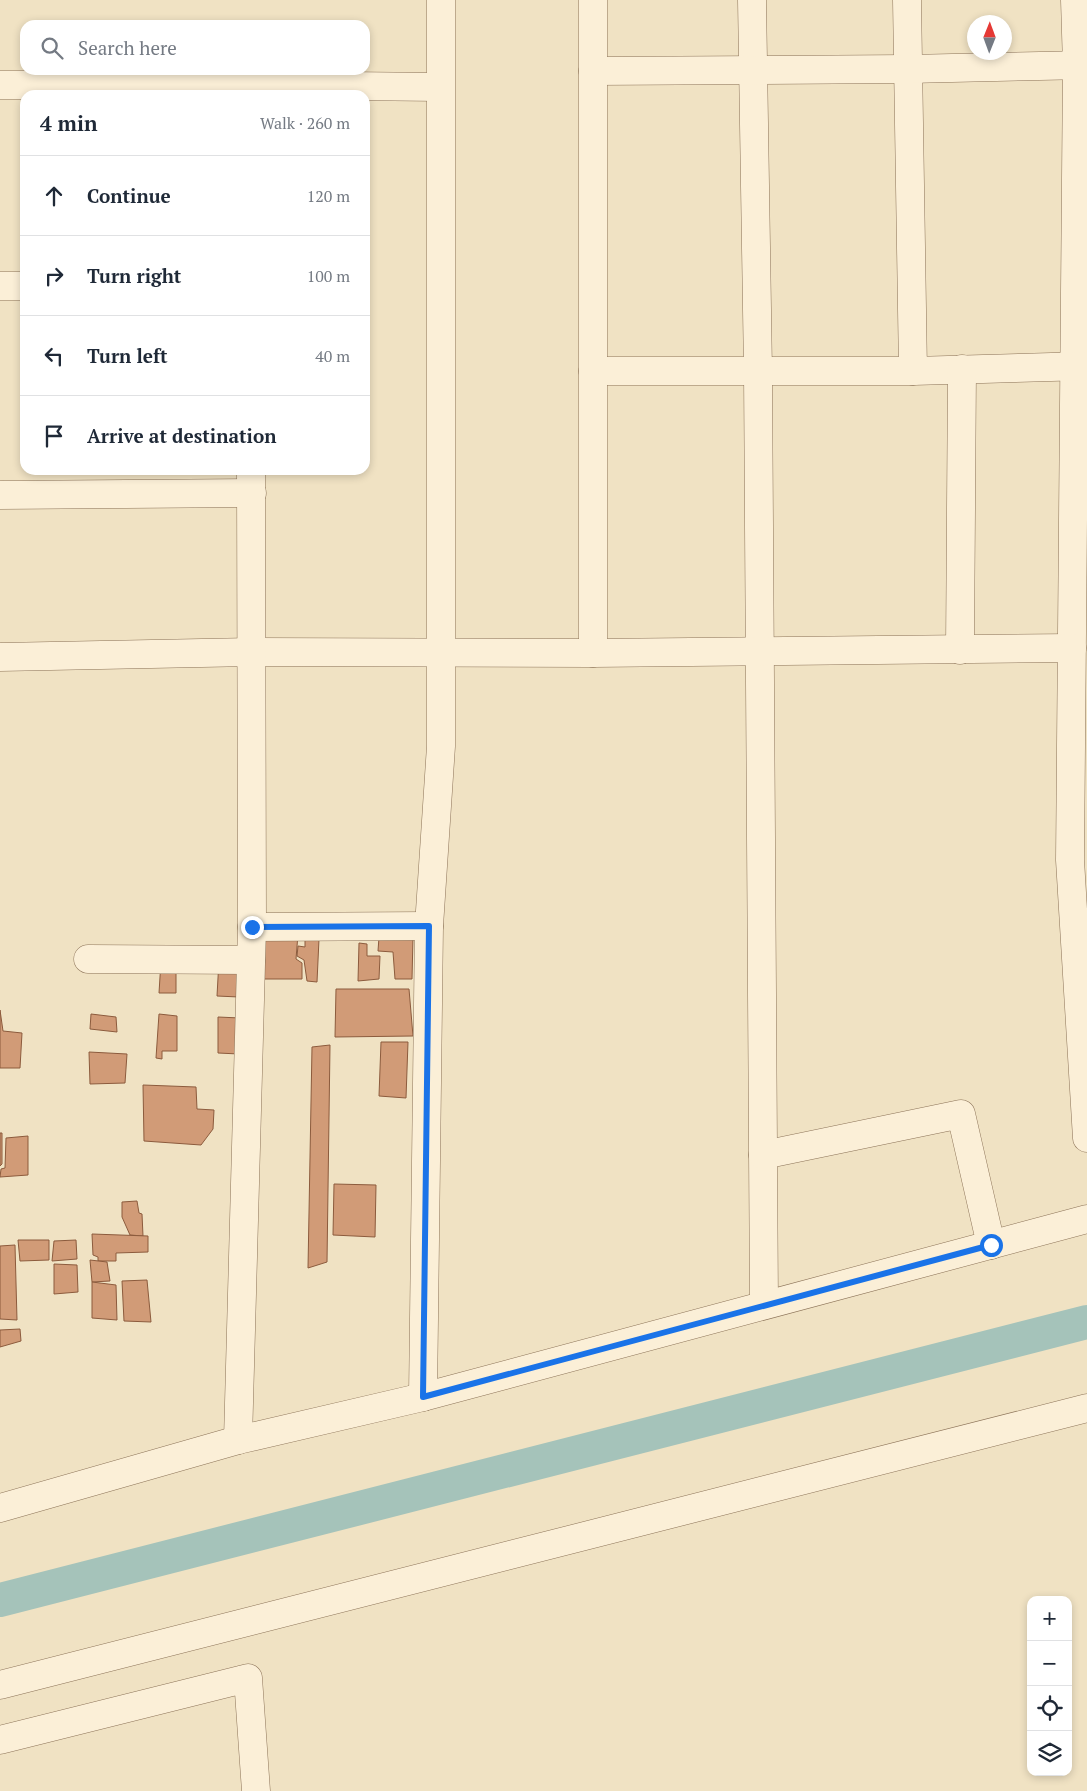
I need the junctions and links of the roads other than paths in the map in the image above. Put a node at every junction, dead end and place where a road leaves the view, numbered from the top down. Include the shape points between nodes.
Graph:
1 (440, 0) edge
2 (593, 0) edge
3 (752, 0) edge
4 (907, 0) edge
5 (1075, 0) edge
6 (1082, 65) edge
7 (908, 69) junction
8 (753, 70) junction
9 (593, 71) junction
10 (0, 85) edge
11 (440, 87) junction
12 (254, 90) edge
13 (0, 286) edge
14 (20, 286) edge
15 (1081, 366) edge
16 (962, 369) junction
17 (758, 371) junction
18 (913, 371) junction
19 (593, 372) junction
20 (252, 482) edge
21 (0, 495) edge
22 (1072, 648) junction
23 (960, 650) junction
24 (252, 652) junction
25 (441, 652) junction
26 (760, 652) junction
27 (593, 653) junction
28 (0, 657) edge
29 (429, 926) junction
30 (252, 927) junction
31 (88, 959) dead end
32 (251, 960) junction
33 (1087, 1138) edge
34 (763, 1155) junction
35 (1087, 1219) edge
36 (991, 1245) junction
37 (764, 1306) junction
38 (423, 1397) junction
39 (1087, 1408) edge
40 (238, 1440) junction
41 (0, 1508) edge
42 (0, 1685) edge
43 (0, 1740) edge
44 (256, 1791) edge

1 - 11 street
2 - 9 street
3 - 8 street
4 - 7 street
5 - 6 street
6 - 7 street
6 - 15 street
7 - 8 street
7 - 18 street
8 - 9 street
8 - 17 street
9 - 19 street
10 - 12 street
11 - 12 street
11 - 25 street
13 - 14 street
15 - 16 street
15 - 22 street
16 - 18 street
16 - 23 street
17 - 18 street
17 - 19 street
17 - 26 street
19 - 27 street
20 - 21 street
20 - 24 street
22 - 23 street
22 - 33 street via 1070,860
23 - 26 street
24 - 25 street
24 - 28 street
24 - 30 street
25 - 27 street
25 - 29 street via 441,746
26 - 27 street
26 - 34 street
29 - 30 street
29 - 38 street
30 - 32 street
31 - 32 street
32 - 40 street
34 - 36 street via 960,1114
34 - 37 street
35 - 36 street
36 - 37 street
37 - 38 street
38 - 40 street
39 - 42 street
40 - 41 street
43 - 44 street via 248,1678

